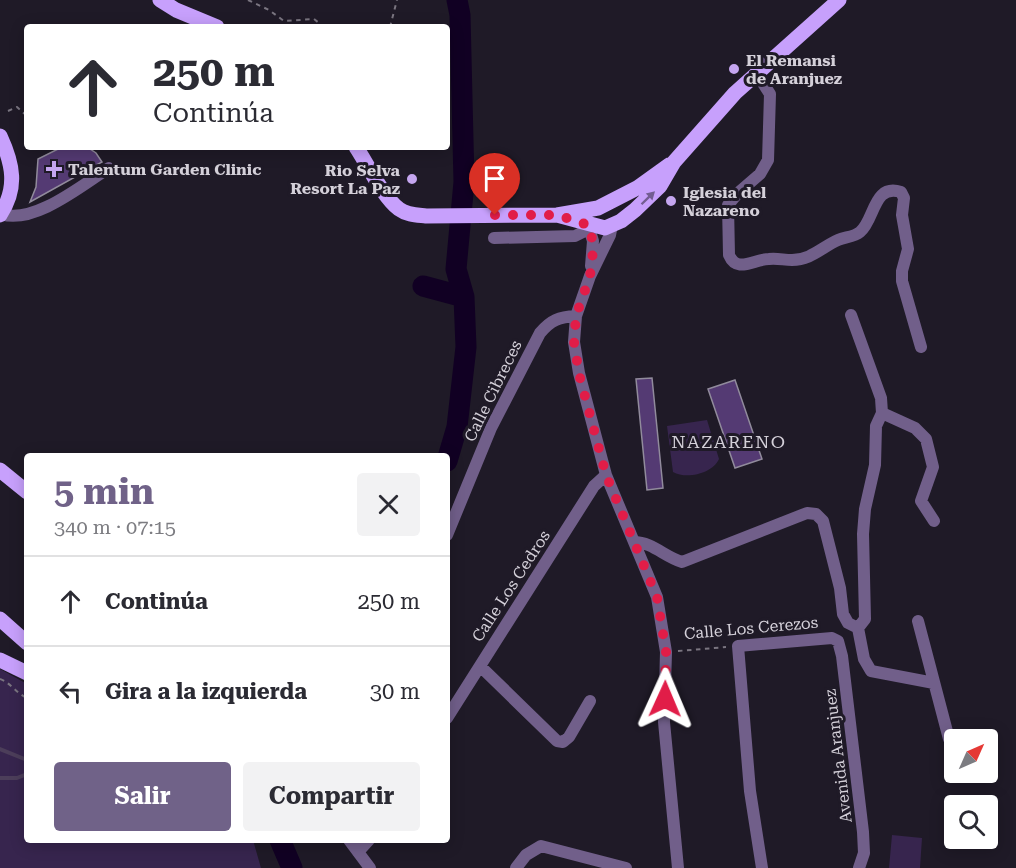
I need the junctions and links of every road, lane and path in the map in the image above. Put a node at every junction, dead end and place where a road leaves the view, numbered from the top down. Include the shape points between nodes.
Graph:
1 (160, 0) edge
2 (248, 0) edge
3 (397, 0) edge
4 (839, 0) edge
5 (210, 24) edge
6 (320, 24) edge
7 (391, 24) edge
8 (757, 74) junction
9 (8, 111) dead end
10 (24, 113) edge
11 (0, 136) edge
12 (358, 150) edge
13 (674, 162) junction
14 (110, 168) dead end
15 (602, 207) junction
16 (0, 214) edge
17 (557, 215) junction
18 (601, 226) junction
19 (494, 238) dead end
20 (590, 276) junction
21 (851, 315) dead end
22 (576, 316) junction
23 (921, 347) dead end
24 (882, 413) junction
25 (0, 470) edge
26 (606, 475) junction
27 (24, 490) edge
28 (934, 521) dead end
29 (450, 528) edge
30 (634, 542) junction
31 (0, 619) edge
32 (918, 621) dead end
33 (858, 628) junction
34 (24, 640) edge
35 (838, 641) joint
36 (738, 646) junction
37 (666, 652) junction
38 (0, 660) edge
39 (480, 666) junction
40 (24, 672) edge
41 (0, 680) edge
42 (934, 682) junction
43 (24, 697) edge
44 (590, 701) dead end
45 (450, 713) edge
46 (946, 729) edge
47 (351, 843) edge
48 (366, 843) edge
49 (358, 852) junction
50 (370, 868) edge
51 (516, 868) edge
52 (626, 868) edge
53 (678, 868) edge
54 (762, 868) edge
55 (859, 868) edge

1 - 5 main road
2 - 6 path via 284,21 314,19
3 - 7 path
4 - 8 main road
8 - 13 main road
8 - 23 street via 770,94 768,160 760,174 728,206 731,261 743,266 768,259 804,259 857,235 885,192 901,192 908,249 902,281
9 - 10 path via 17,107
11 - 16 main road via 13,172 11,189
12 - 17 main road via 399,210 411,215
13 - 15 main road
18 -> 13 main road via 635,210 660,186
14 - 16 street via 47,207 21,216
15 - 17 main road
15 - 18 main road via 614,212 615,219
17 - 18 main road
18 - 19 street via 575,236
18 - 20 street via 593,241
18 - 20 street via 610,235
20 - 22 street
21 - 24 street via 881,398
22 - 26 street via 574,342 579,374
22 - 29 street, Calle Cibreces via 555,320 540,333 491,428
24 - 28 street via 915,428 926,439 933,467 921,501
24 - 33 street via 876,426 875,465 863,534 866,618
25 - 27 main road
26 - 30 street
26 - 39 street, Calle Los Cedros via 594,486
30 - 33 street via 648,544 681,562 807,513 816,514 823,520 843,614 848,623
30 - 37 street via 657,597
31 - 34 main road
32 - 42 street
33 - 42 street via 864,659 871,671
35 - 36 street, Calle Los Cerezos via 832,638
35 - 55 street, Avenida Aranjuez via 863,832 864,853
36 - 37 path, Calle Los Cerezos
36 - 54 street via 750,791
37 - 53 street via 664,722
38 - 40 main road
39 - 44 street via 558,741 569,737
39 - 45 street, Calle Los Cedros
41 - 43 path
42 - 46 street
47 - 49 street
48 - 49 street
49 - 50 street
51 - 52 street via 526,855 541,846

